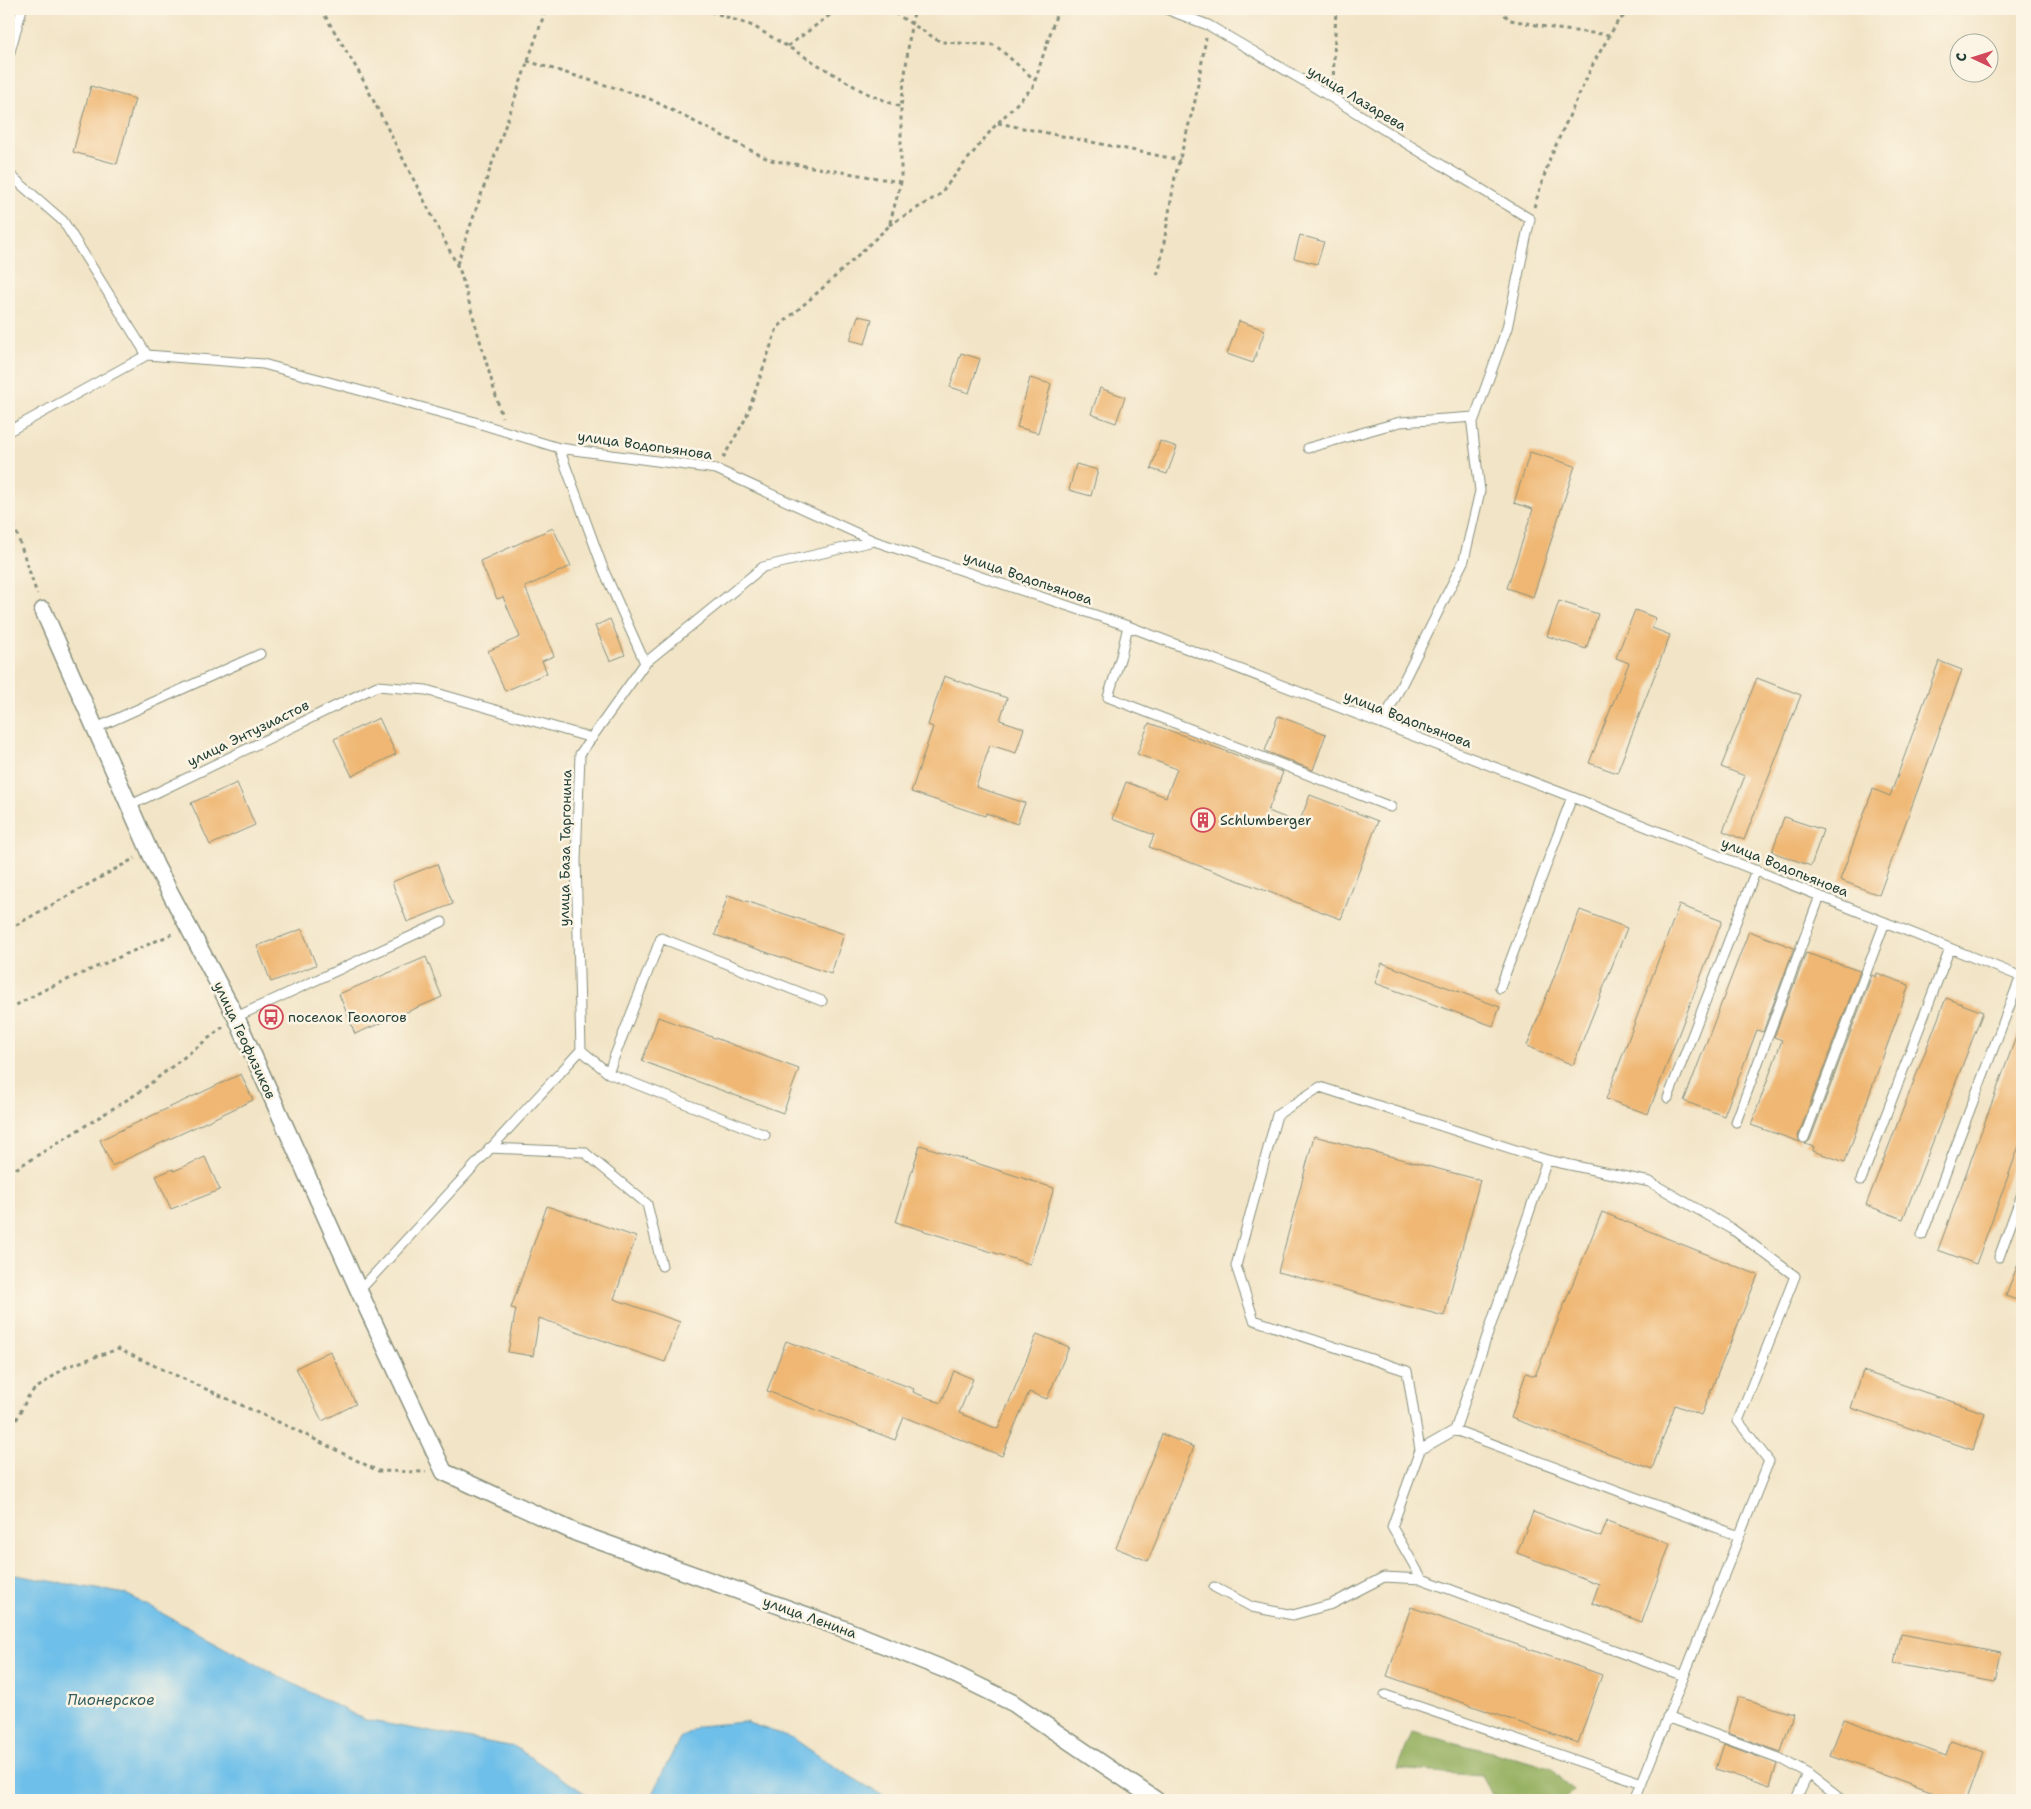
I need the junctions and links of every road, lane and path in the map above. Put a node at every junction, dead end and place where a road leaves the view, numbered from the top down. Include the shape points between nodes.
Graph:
1 (22, 9) edge
2 (321, 9) edge
3 (546, 9) edge
4 (703, 9) edge
5 (838, 9) edge
6 (888, 9) edge
7 (915, 9) edge
8 (1058, 9) edge
9 (1166, 9) edge
10 (1336, 9) edge
11 (1499, 9) edge
12 (1633, 9) edge
13 (912, 25) junction
14 (1208, 25) junction
15 (1610, 35) junction
16 (788, 46) junction
17 (9, 55) edge
18 (527, 61) junction
19 (1035, 80) junction
20 (1332, 98) junction
21 (901, 107) junction
22 (998, 123) junction
23 (1180, 160) junction
24 (9, 174) edge
25 (901, 182) junction
26 (1530, 219) junction
27 (888, 226) junction
28 (457, 264) junction
29 (1157, 275) dead end
30 (147, 356) junction
31 (1475, 417) junction
32 (9, 431) edge
33 (506, 432) junction
34 (559, 448) junction
35 (1308, 448) dead end
36 (716, 469) junction
37 (9, 510) edge
38 (874, 541) junction
39 (43, 610) joint
40 (1128, 626) junction
41 (260, 654) dead end
42 (645, 663) junction
43 (1382, 724) junction
44 (96, 728) junction
45 (592, 738) junction
46 (1572, 797) junction
47 (131, 805) junction
48 (1392, 808) dead end
49 (150, 850) junction
50 (1756, 870) junction
51 (1820, 896) junction
52 (442, 922) dead end
53 (1884, 922) junction
54 (189, 926) junction
55 (9, 929) edge
56 (1950, 948) junction
57 (2021, 977) edge
58 (1500, 988) dead end
59 (822, 1001) dead end
60 (9, 1009) edge
61 (236, 1017) junction
62 (581, 1050) junction
63 (608, 1073) junction
64 (1668, 1098) dead end
65 (1736, 1122) dead end
66 (765, 1135) dead end
67 (1804, 1138) dead end
68 (489, 1148) junction
69 (1547, 1160) junction
70 (9, 1173) edge
71 (1861, 1180) dead end
72 (2022, 1194) edge
73 (1922, 1235) dead end
74 (1999, 1257) dead end
75 (662, 1266) dead end
76 (359, 1291) junction
77 (1455, 1430) junction
78 (9, 1434) edge
79 (1420, 1450) junction
80 (444, 1472) junction
81 (1739, 1536) junction
82 (1422, 1579) junction
83 (1214, 1587) dead end
84 (1684, 1676) junction
85 (1385, 1695) dead end
86 (1667, 1717) junction
87 (1808, 1774) junction
88 (1642, 1783) junction
89 (1156, 1800) edge
90 (1635, 1800) edge
91 (1796, 1800) edge
92 (1842, 1800) edge

1 - 17 lane
2 - 28 path via 360,74
3 - 18 path
4 - 16 path via 753,26
5 - 16 path
6 - 13 path
7 - 13 path
8 - 19 path
9 - 14 lane, улица Лазарева
10 - 20 path
11 - 15 path via 1510,20
12 - 15 path via 1618,21
13 - 19 path via 941,42 995,46
13 - 21 path
14 - 20 lane, улица Лазарева
14 - 23 path via 1196,101
15 - 26 path via 1594,62 1550,158
16 - 21 path via 864,92
18 - 25 path via 648,98 770,160
18 - 28 path
19 - 22 path via 1033,87
20 - 26 lane, улица Лазарева
21 - 25 path
22 - 23 path
22 - 27 path via 939,195
23 - 29 path
24 - 30 lane via 63,221
25 - 27 path
26 - 31 lane via 1507,328
27 - 36 path via 777,328 746,418
28 - 33 path
30 - 32 lane
30 - 33 lane, улица Водопьянова via 263,364
31 - 35 lane via 1400,422
31 - 43 lane via 1472,425 1480,491 1464,560
33 - 34 lane, улица Водопьянова
34 - 36 lane, улица Водопьянова
34 - 42 lane via 604,570
36 - 38 lane, улица Водопьянова
37 - 39 path
38 - 40 lane, улица Водопьянова
38 - 42 lane, улица База Таргонина via 763,567
39 - 44 street, улица Геофизиков
40 - 43 lane, улица Водопьянова
40 - 48 lane via 1108,697
41 - 44 lane
42 - 45 lane, улица База Таргонина
43 - 46 lane, улица Водопьянова
44 - 47 street, улица Геофизиков
45 - 47 lane, улица Энтузиастов via 426,690 377,686
45 - 62 lane, улица База Таргонина via 580,754 576,860
46 - 50 lane, улица Водопьянова
46 - 58 lane
47 - 49 street, улица Геофизиков
49 - 54 street, улица Геофизиков
49 - 55 path
50 - 51 lane, улица Водопьянова
50 - 64 lane
51 - 53 lane, улица Водопьянова
51 - 65 lane
52 - 61 lane
53 - 56 lane, улица Водопьянова
53 - 67 lane
54 - 60 path via 44,990
54 - 61 street, улица Геофизиков
56 - 57 lane, улица Водопьянова
56 - 71 lane
57 - 73 lane
59 - 63 lane via 661,938
61 - 70 path via 138,1093
61 - 76 street, улица Геофизиков
62 - 63 lane
62 - 68 lane
63 - 66 lane
68 - 75 lane via 584,1152 646,1204
68 - 76 lane
69 - 77 lane
69 - 79 lane via 1320,1087 1277,1115 1236,1266 1254,1320 1407,1371
69 - 81 lane via 1650,1182 1732,1228 1795,1276 1738,1421 1769,1461
72 - 74 lane
76 - 80 street, улица Геофизиков
77 - 79 lane
77 - 81 lane
78 - 80 path via 30,1392 66,1367 118,1349 378,1471
79 - 82 lane via 1392,1527
80 - 89 street, улица Ленина via 577,1532 839,1627 946,1670 1012,1702
81 - 84 lane
82 - 83 lane via 1384,1577 1332,1604 1293,1615 1252,1607
82 - 84 lane
84 - 86 lane
85 - 88 lane
86 - 87 lane via 1779,1758
86 - 88 lane
87 - 91 lane
87 - 92 lane
88 - 90 lane

